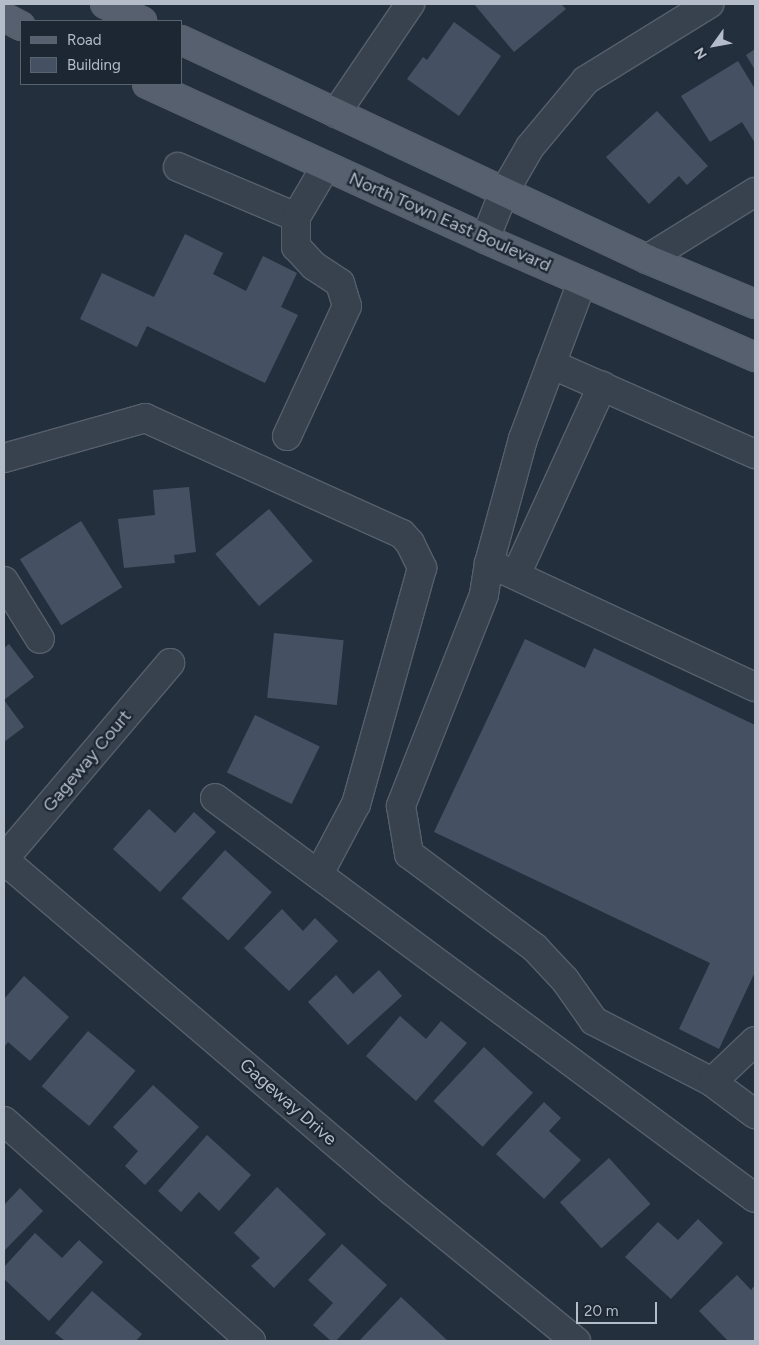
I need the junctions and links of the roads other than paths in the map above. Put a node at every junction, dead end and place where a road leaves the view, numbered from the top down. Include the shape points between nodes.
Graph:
1 (105, 4) edge
2 (410, 4) edge
3 (709, 4) edge
4 (140, 20) edge
5 (182, 40) edge
6 (149, 85) edge
7 (336, 113) junction
8 (326, 166) junction
9 (178, 167) dead end
10 (504, 192) junction
11 (755, 192) edge
12 (296, 217) junction
13 (486, 240) junction
14 (647, 259) junction
15 (582, 282) junction
16 (755, 304) edge
17 (755, 357) edge
18 (552, 364) junction
19 (602, 386) junction
20 (287, 436) dead end
21 (755, 454) edge
22 (4, 458) edge
23 (489, 563) junction
24 (516, 575) junction
25 (4, 581) edge
26 (40, 639) dead end
27 (170, 663) dead end
28 (755, 687) edge
29 (215, 798) dead end
30 (4, 859) edge
31 (319, 874) junction
32 (755, 1041) edge
33 (712, 1082) junction
34 (754, 1111) edge
35 (4, 1121) edge
36 (755, 1198) edge
37 (251, 1341) edge
38 (576, 1341) edge

1 - 4 main road
2 - 7 street
3 - 10 street via 586,80 530,147
5 - 7 main road
6 - 8 main road, North Town East Boulevard
7 - 10 main road
8 - 12 street
8 - 13 main road, North Town East Boulevard
9 - 12 street
10 - 13 street
10 - 14 main road
11 - 14 street
12 - 20 street via 296,247 314,266 340,283 347,306
13 - 15 main road, North Town East Boulevard
14 - 16 main road
15 - 17 main road, North Town East Boulevard
15 - 18 street
18 - 19 street
18 - 23 street via 523,438
19 - 21 street
19 - 24 street
22 - 31 street via 145,418 402,534 410,542 422,568 356,804
23 - 24 street
23 - 33 street via 484,595 401,806 409,854 535,948 565,980 594,1022
24 - 28 street
25 - 26 street
27 - 30 street, Gageway Court
29 - 31 street
30 - 38 street, Gageway Drive via 393,1192
31 - 36 street
32 - 33 street
33 - 34 street
35 - 37 street

